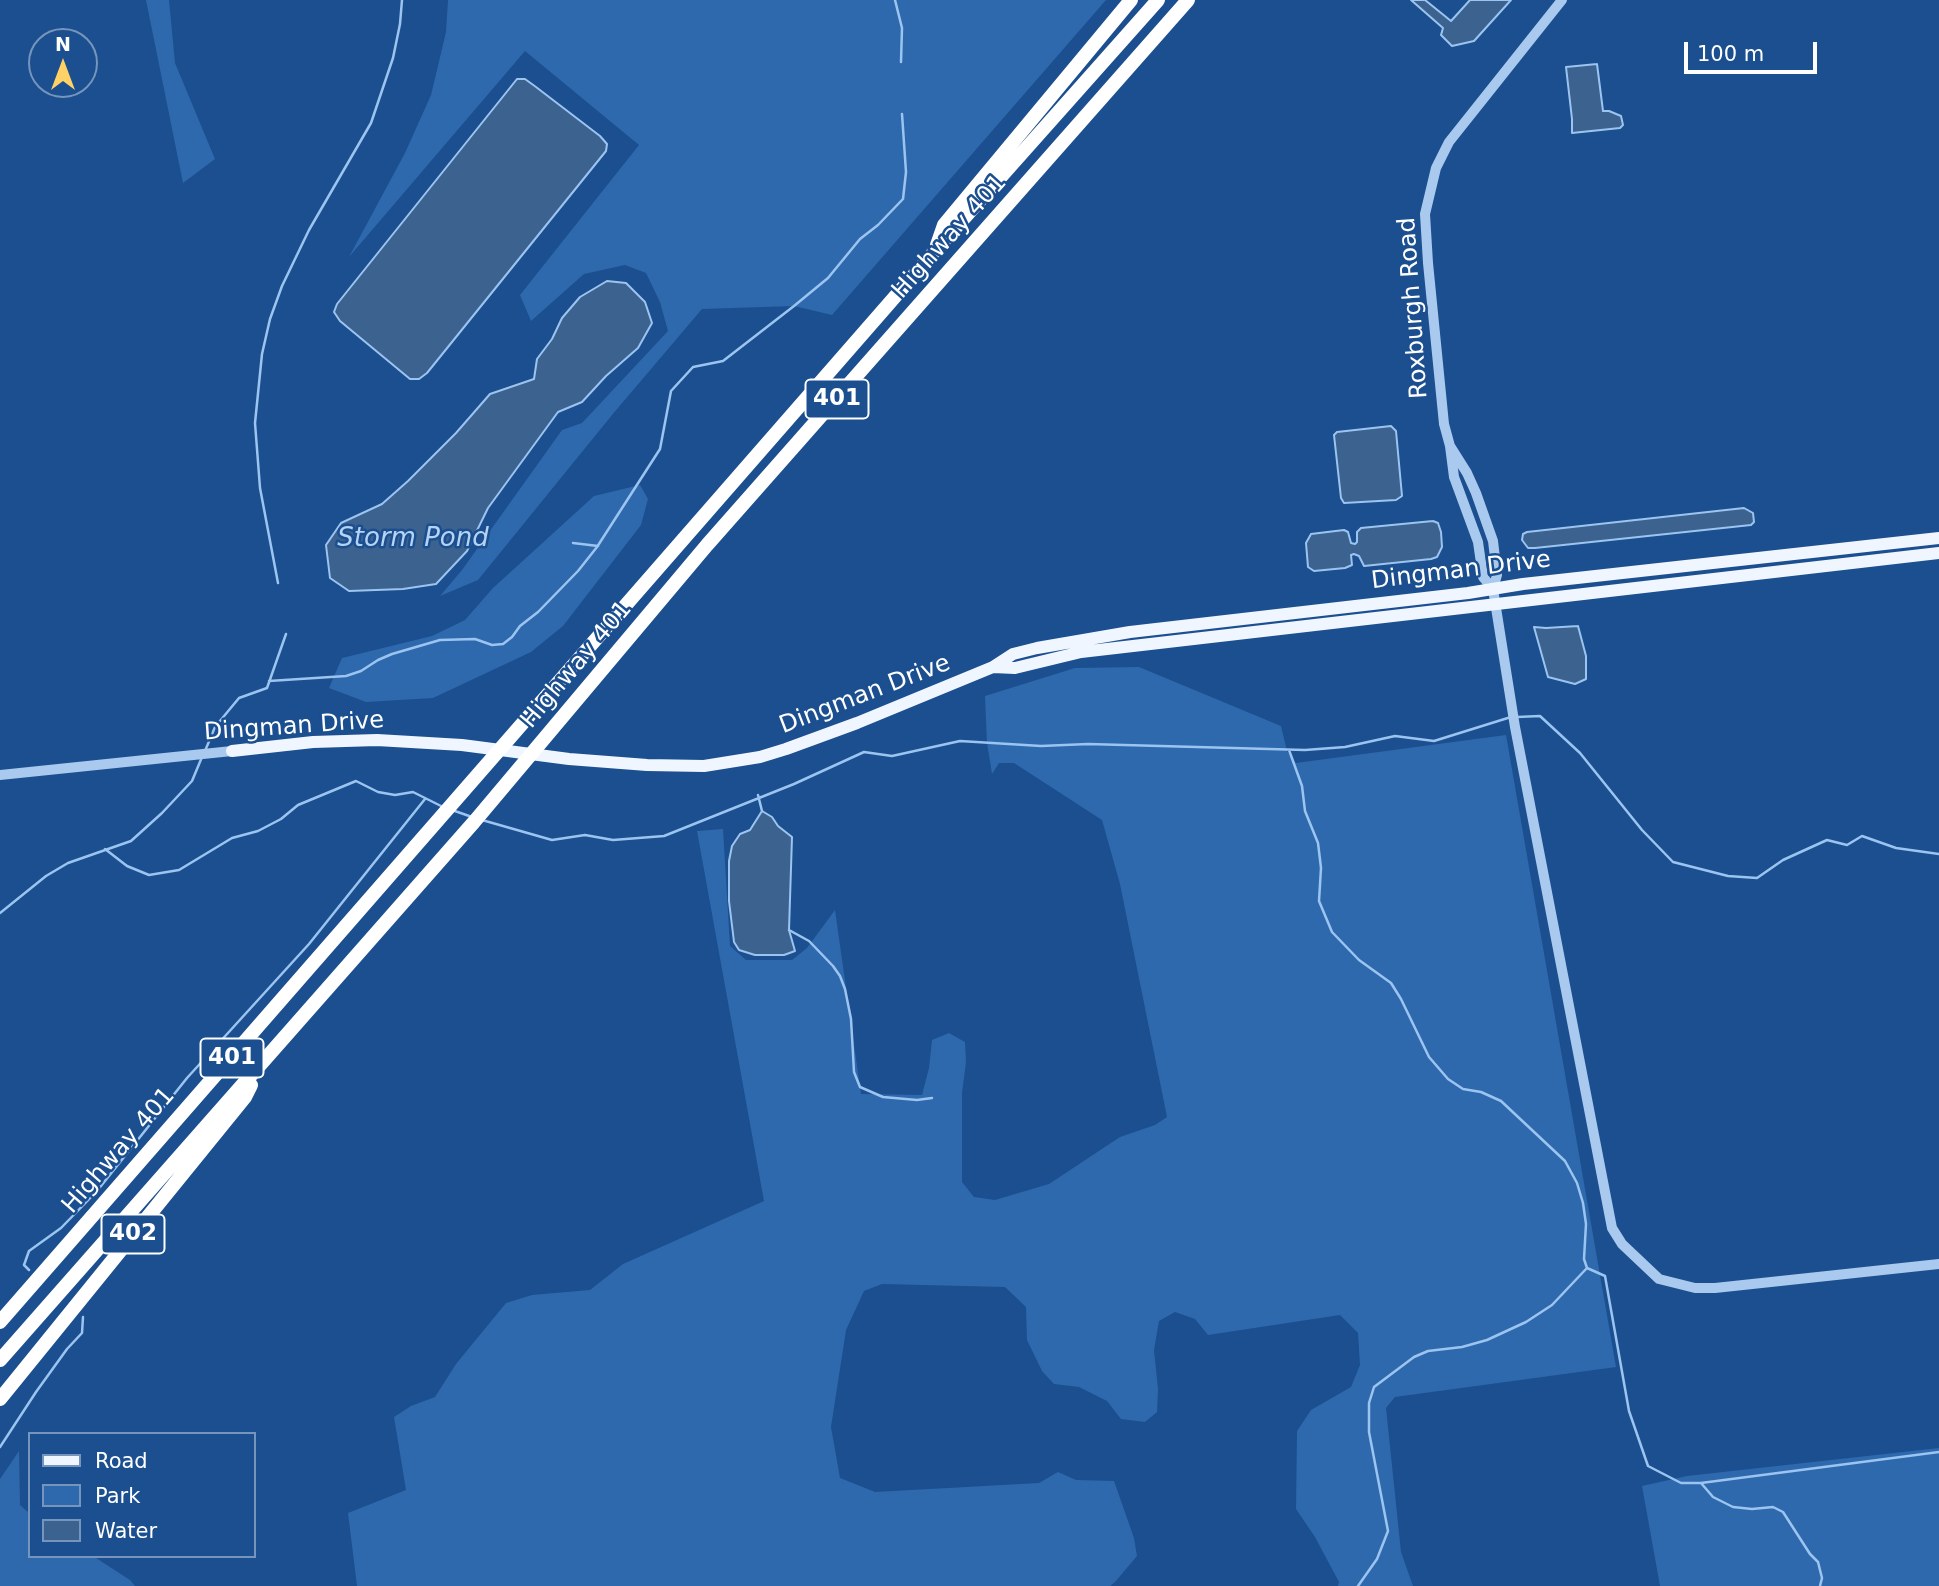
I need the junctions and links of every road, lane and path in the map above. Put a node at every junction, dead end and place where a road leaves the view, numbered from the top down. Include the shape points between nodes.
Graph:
1 (1131, 0) edge
2 (1158, 0) edge
3 (1188, 0) edge
4 (1562, 0) edge
5 (934, 252) junction
6 (1450, 446) junction
7 (1939, 538) edge
8 (1939, 553) edge
9 (1493, 589) junction
10 (1496, 603) junction
11 (993, 667) junction
12 (232, 751) joint
13 (0, 775) edge
14 (260, 1065) junction
15 (1939, 1264) edge
16 (0, 1322) edge
17 (0, 1360) edge
18 (0, 1399) edge

1 - 5 highway via 944,225
2 - 5 highway, Highway 401 / 401
3 - 14 highway, Highway 401 / 401 via 707,545 474,822
4 - 6 street, Roxburgh Road via 1449,142 1427,198 1428,263
5 - 16 highway, Highway 401 / 401
6 - 9 street, Roxburgh Road via 1454,477 1478,542 1483,577
6 - 9 street, Roxburgh Road via 1487,521 1497,575
7 - 9 main road, Dingman Drive
8 - 10 main road, Dingman Drive
9 - 10 street
9 - 11 main road, Dingman Drive via 1091,638 1013,654
10 - 11 main road, Dingman Drive via 1081,652 1015,668
10 - 15 street via 1514,727 1604,1189 1612,1228 1622,1244 1659,1279 1695,1288
11 - 12 main road, Dingman Drive via 760,757 704,766 569,759 377,740
12 - 13 street, Dingman Drive
14 - 17 highway, Highway 401 / 401
14 - 18 highway, 402 via 245,1097

